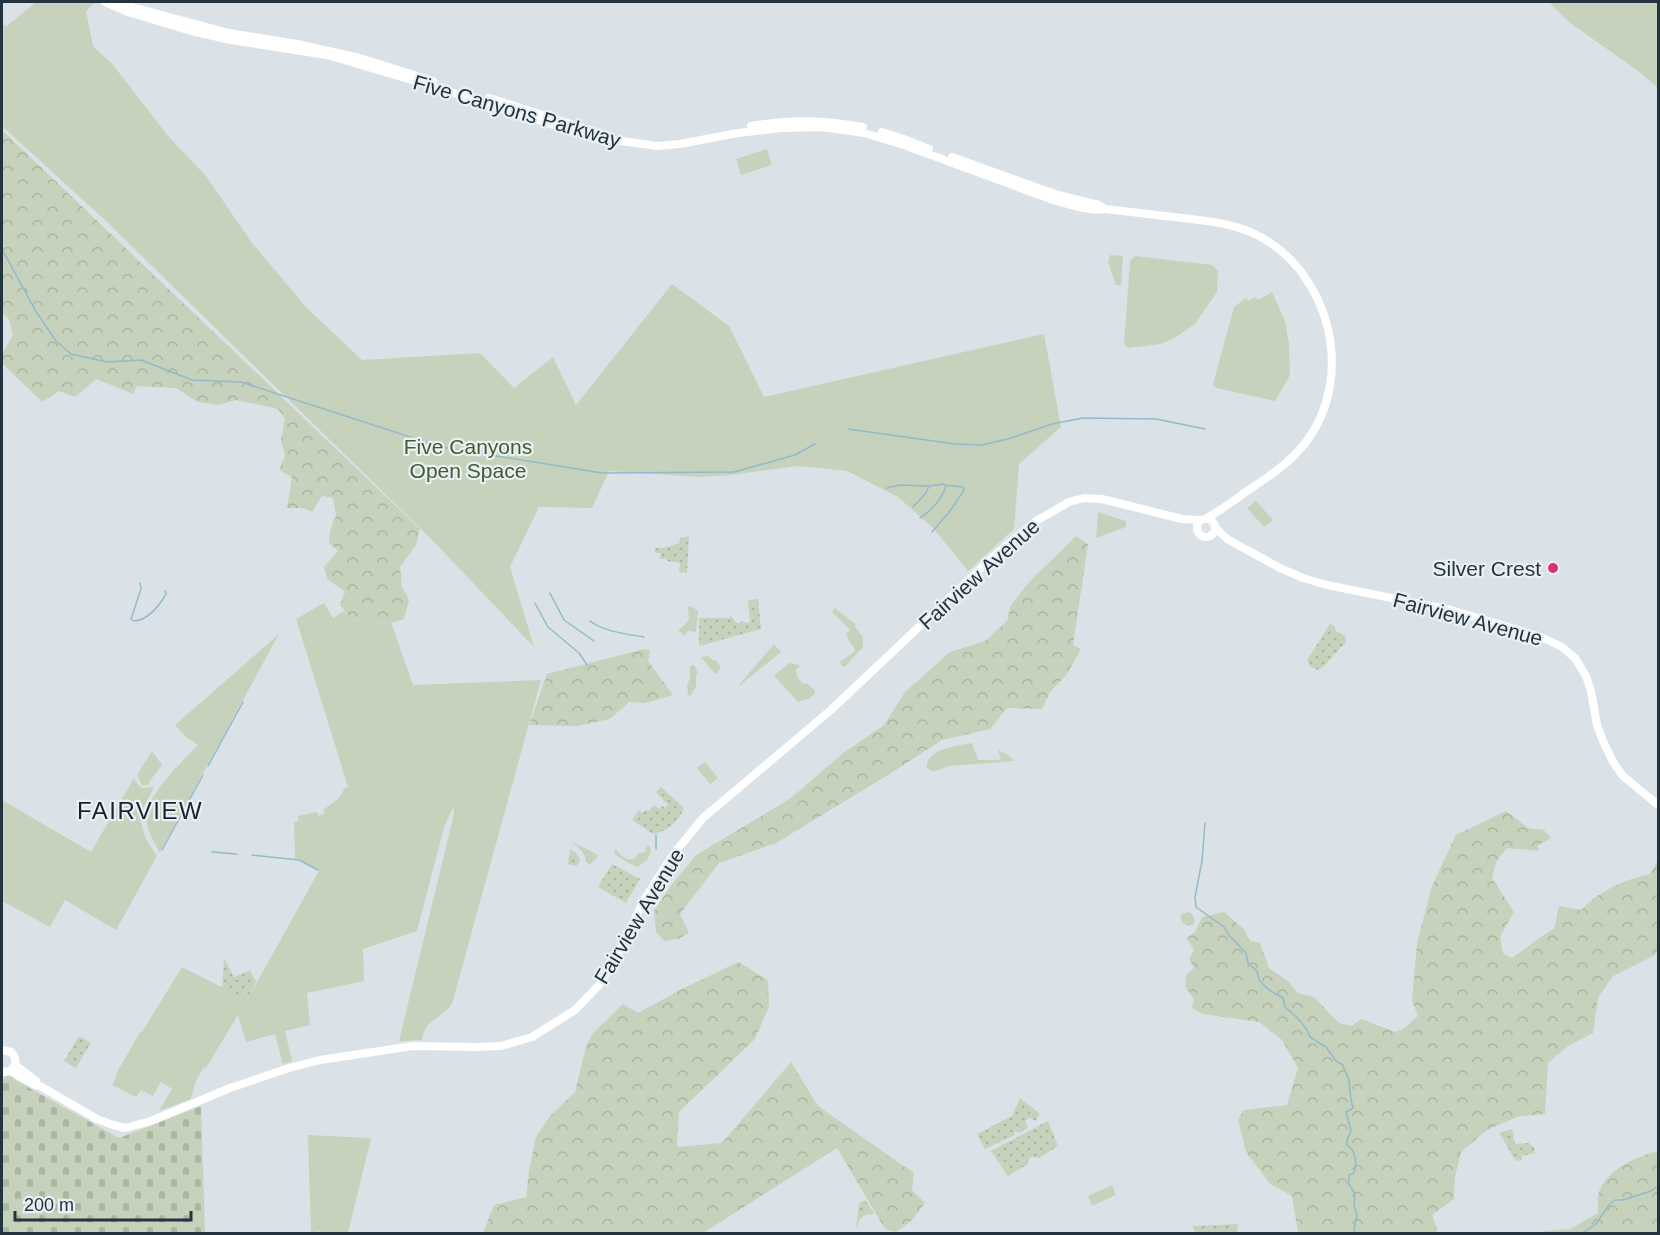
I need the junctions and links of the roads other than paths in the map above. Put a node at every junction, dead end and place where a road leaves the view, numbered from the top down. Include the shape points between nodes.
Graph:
1 (105, 2) edge
2 (119, 2) edge
3 (1105, 209) junction
4 (1229, 505) junction
5 (1182, 519) junction
6 (1203, 520) junction
7 (1215, 526) junction
8 (1197, 530) junction
9 (1211, 536) junction
10 (1227, 540) junction
11 (1659, 805) edge
12 (2, 1050) edge
13 (9, 1069) edge

1 - 3 main road, Five Canyons Parkway via 191,31 327,55 607,139 657,146 770,129 822,127 864,133 1053,200
2 - 3 main road, Five Canyons Parkway via 229,33 360,58 625,138 684,140 801,120 867,128
3 - 4 main road, Five Canyons Parkway via 1232,225 1273,245 1316,293 1331,343 1332,369 1321,417 1292,459
4 - 6 main road, Five Canyons Parkway
4 - 7 main road, Five Canyons Parkway
5 - 6 main road, Fairview Avenue
5 - 8 main road, Fairview Avenue
5 - 13 main road, Fairview Avenue via 1084,498 1062,505 1036,521 832,710 704,818 666,865 599,985 575,1010 532,1037 501,1046 413,1046 320,1060 230,1088 125,1128 98,1119
6 - 7 main road, Fairview Avenue via 1211,520
6 - 8 main road
7 - 9 main road
7 - 10 main road, Fairview Avenue
8 - 9 main road, Fairview Avenue via 1202,537
9 - 10 main road, Fairview Avenue
10 - 11 main road, Fairview Avenue via 1303,578 1451,610 1559,645 1575,658 1586,676 1597,725 1613,762 1623,776
12 - 13 main road via 9,1050 16,1059

